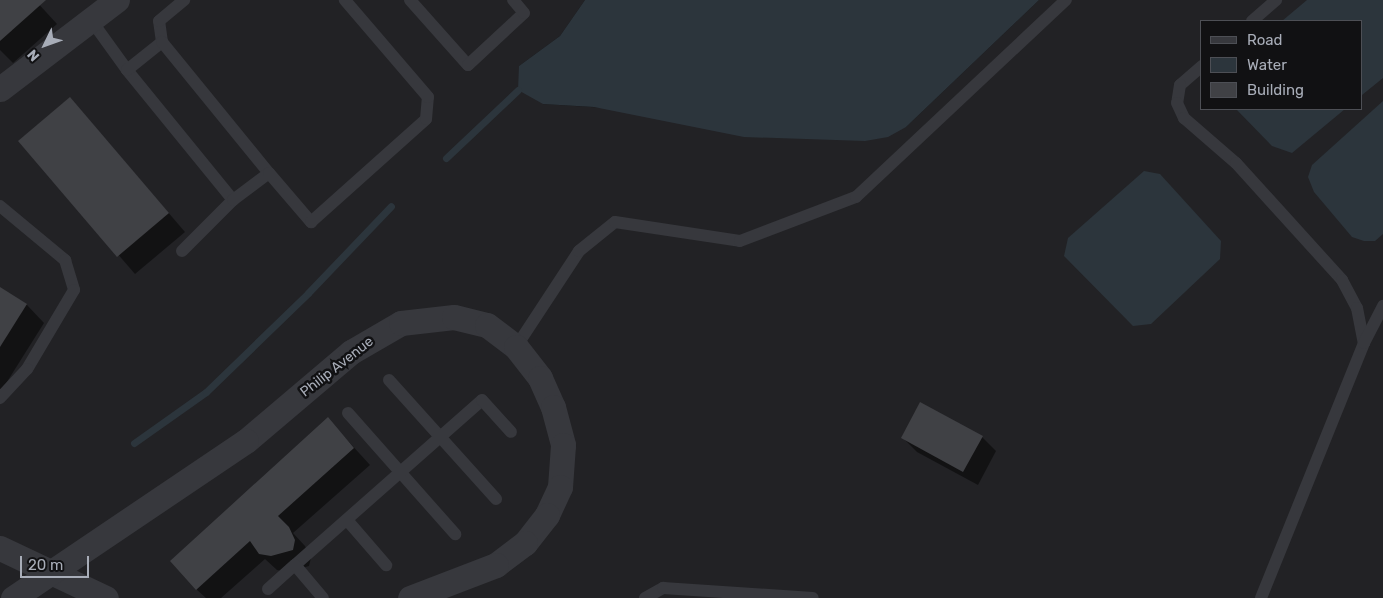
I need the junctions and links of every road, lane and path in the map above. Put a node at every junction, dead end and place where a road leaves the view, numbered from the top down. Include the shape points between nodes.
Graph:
1 (117, 0) edge
2 (184, 0) edge
3 (345, 0) edge
4 (410, 0) edge
5 (513, 0) edge
6 (1066, 0) edge
7 (1276, 0) edge
8 (91, 20) junction
9 (1253, 20) edge
10 (162, 42) junction
11 (1200, 68) edge
12 (127, 70) junction
13 (0, 89) edge
14 (269, 173) junction
15 (233, 200) junction
16 (0, 206) edge
17 (182, 250) dead end
18 (1383, 306) edge
19 (1364, 343) junction
20 (516, 347) junction
21 (389, 380) dead end
22 (0, 398) edge
23 (348, 413) dead end
24 (512, 432) dead end
25 (440, 437) junction
26 (400, 473) junction
27 (496, 498) dead end
28 (347, 520) junction
29 (455, 534) dead end
30 (0, 548) edge
31 (386, 565) dead end
32 (295, 566) junction
33 (268, 589) dead end
34 (13, 598) edge
35 (106, 598) edge
36 (323, 598) edge
37 (410, 598) edge
38 (645, 598) edge
39 (813, 598) edge
40 (1261, 598) edge

1 - 8 street
2 - 10 lane via 159,22
3 - 14 lane via 428,97 426,119 311,222
4 - 5 lane via 468,65 524,13
6 - 20 lane via 856,196 740,241 615,222 579,251
7 - 9 lane
8 - 12 lane
8 - 13 street
10 - 12 lane
10 - 14 lane
11 - 19 lane via 1180,85 1177,103 1184,118 1236,163 1342,280 1357,308
12 - 15 lane
14 - 15 lane
15 - 17 lane
16 - 22 lane via 65,260 74,290 27,369
18 - 19 lane
19 - 40 lane
20 - 34 street, Philip Avenue, bridge via 487,325 454,317 401,323 351,352 246,442
20 - 37 street, Philip Avenue via 540,378 553,407 563,445 560,487 547,515 525,543 496,565
21 - 25 lane
23 - 26 lane
24 - 25 lane via 482,400
25 - 26 lane
25 - 27 lane
26 - 28 lane
26 - 29 lane
28 - 31 lane
28 - 32 lane
30 - 35 street
32 - 33 lane
32 - 36 lane
38 - 39 lane via 663,588

